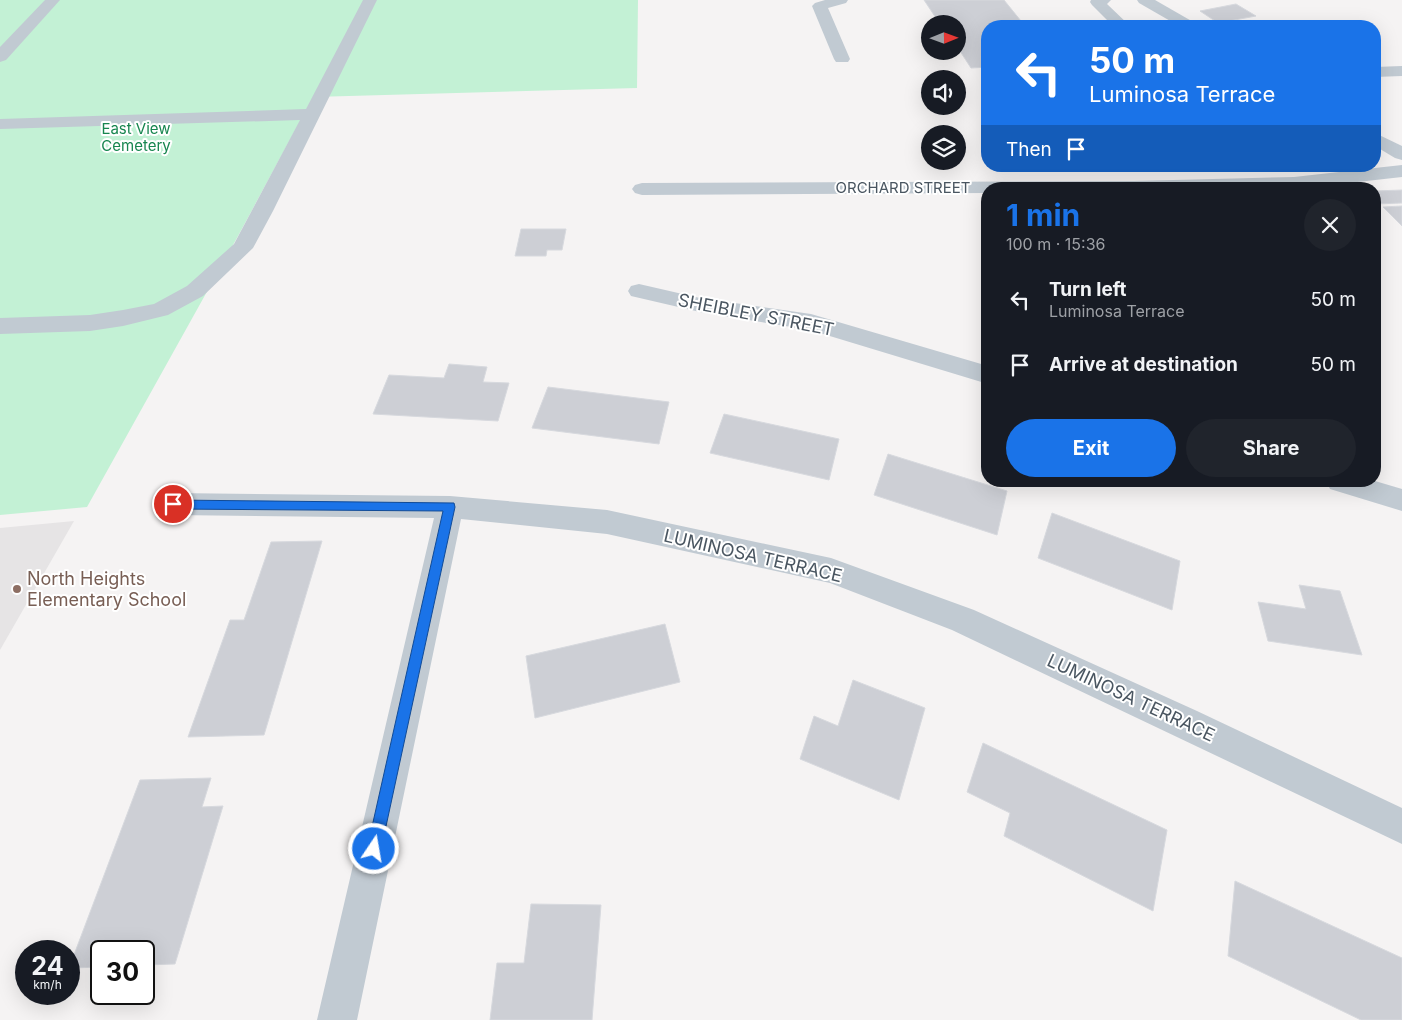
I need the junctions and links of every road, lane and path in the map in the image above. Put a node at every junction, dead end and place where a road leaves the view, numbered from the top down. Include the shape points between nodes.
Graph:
1 (53, 0) edge
2 (370, 0) edge
3 (841, 0) edge
4 (1104, 0) edge
5 (1144, 0) edge
6 (1116, 20) edge
7 (1179, 20) edge
8 (0, 57) edge
9 (842, 59) dead end
10 (1402, 71) edge
11 (1381, 72) edge
12 (312, 114) junction
13 (0, 124) edge
14 (1381, 142) edge
15 (1402, 154) edge
16 (1402, 171) edge
17 (1303, 182) edge
18 (981, 188) edge
19 (642, 189) dead end
20 (639, 292) dead end
21 (0, 326) edge
22 (981, 373) edge
23 (1359, 487) edge
24 (1402, 500) edge
25 (173, 504) dead end
26 (450, 507) junction
27 (1402, 826) edge
28 (337, 1020) edge

1 - 8 street
2 - 12 street
3 - 9 street via 820,6
4 - 6 street via 1097,2
5 - 7 street
10 - 11 street
12 - 13 street
12 - 21 street via 242,248 195,291 160,310 123,318 90,323
14 - 15 street
16 - 17 street, ORCHARD STREET
18 - 19 street, ORCHARD STREET
20 - 22 street, SHEIBLEY STREET via 811,322
23 - 24 street
25 - 26 street, LUMINOSA TERRACE
26 - 27 street, LUMINOSA TERRACE via 607,522 831,571 963,620
26 - 28 street

